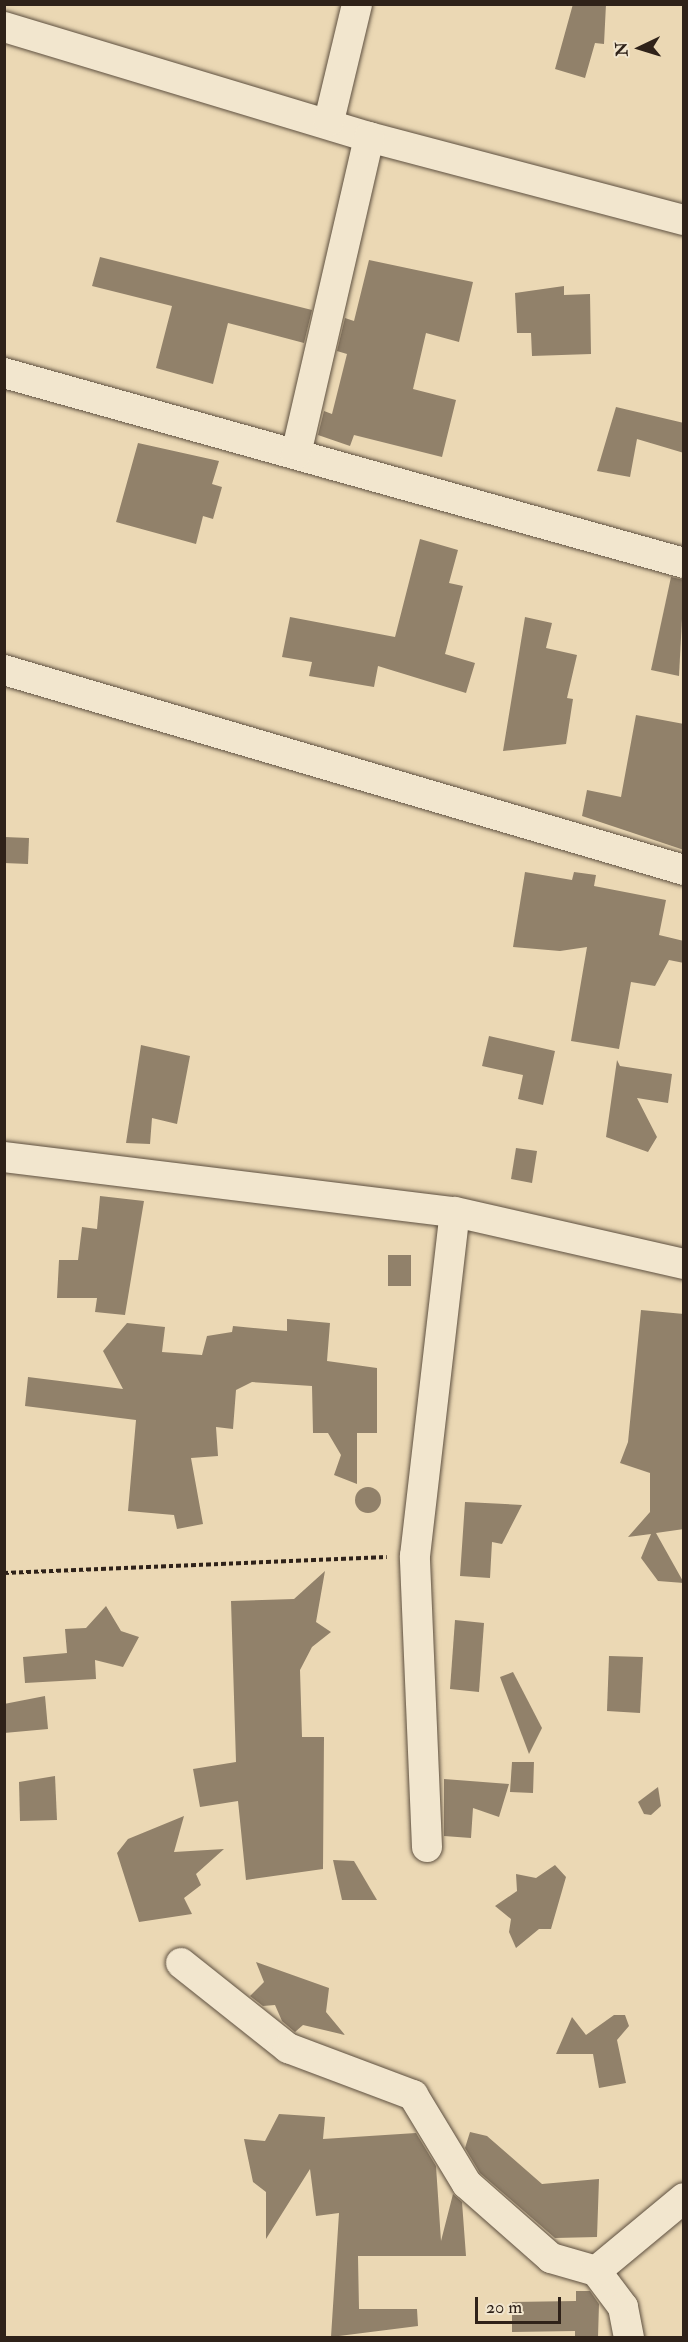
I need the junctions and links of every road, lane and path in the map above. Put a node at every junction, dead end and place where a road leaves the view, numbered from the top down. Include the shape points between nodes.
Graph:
1 (357, 4) edge
2 (4, 27) edge
3 (329, 121) junction
4 (369, 137) junction
5 (684, 220) edge
6 (4, 373) edge
7 (296, 454) junction
8 (684, 563) edge
9 (4, 670) edge
10 (684, 870) edge
11 (4, 1157) edge
12 (455, 1212) junction
13 (684, 1264) edge
14 (415, 1556) junction
15 (4, 1573) edge
16 (427, 1847) dead end
17 (181, 1963) dead end
18 (684, 2199) edge
19 (596, 2271) junction
20 (630, 2337) edge

1 - 3 street
2 - 3 street
3 - 4 street
4 - 5 street
4 - 7 street
6 - 7 street
7 - 8 street
9 - 10 street
11 - 12 street
12 - 13 street
12 - 14 street
14 - 15 path
14 - 16 street
17 - 19 street via 288,2048 413,2095 467,2184 551,2258
18 - 19 street
19 - 20 street via 623,2307

